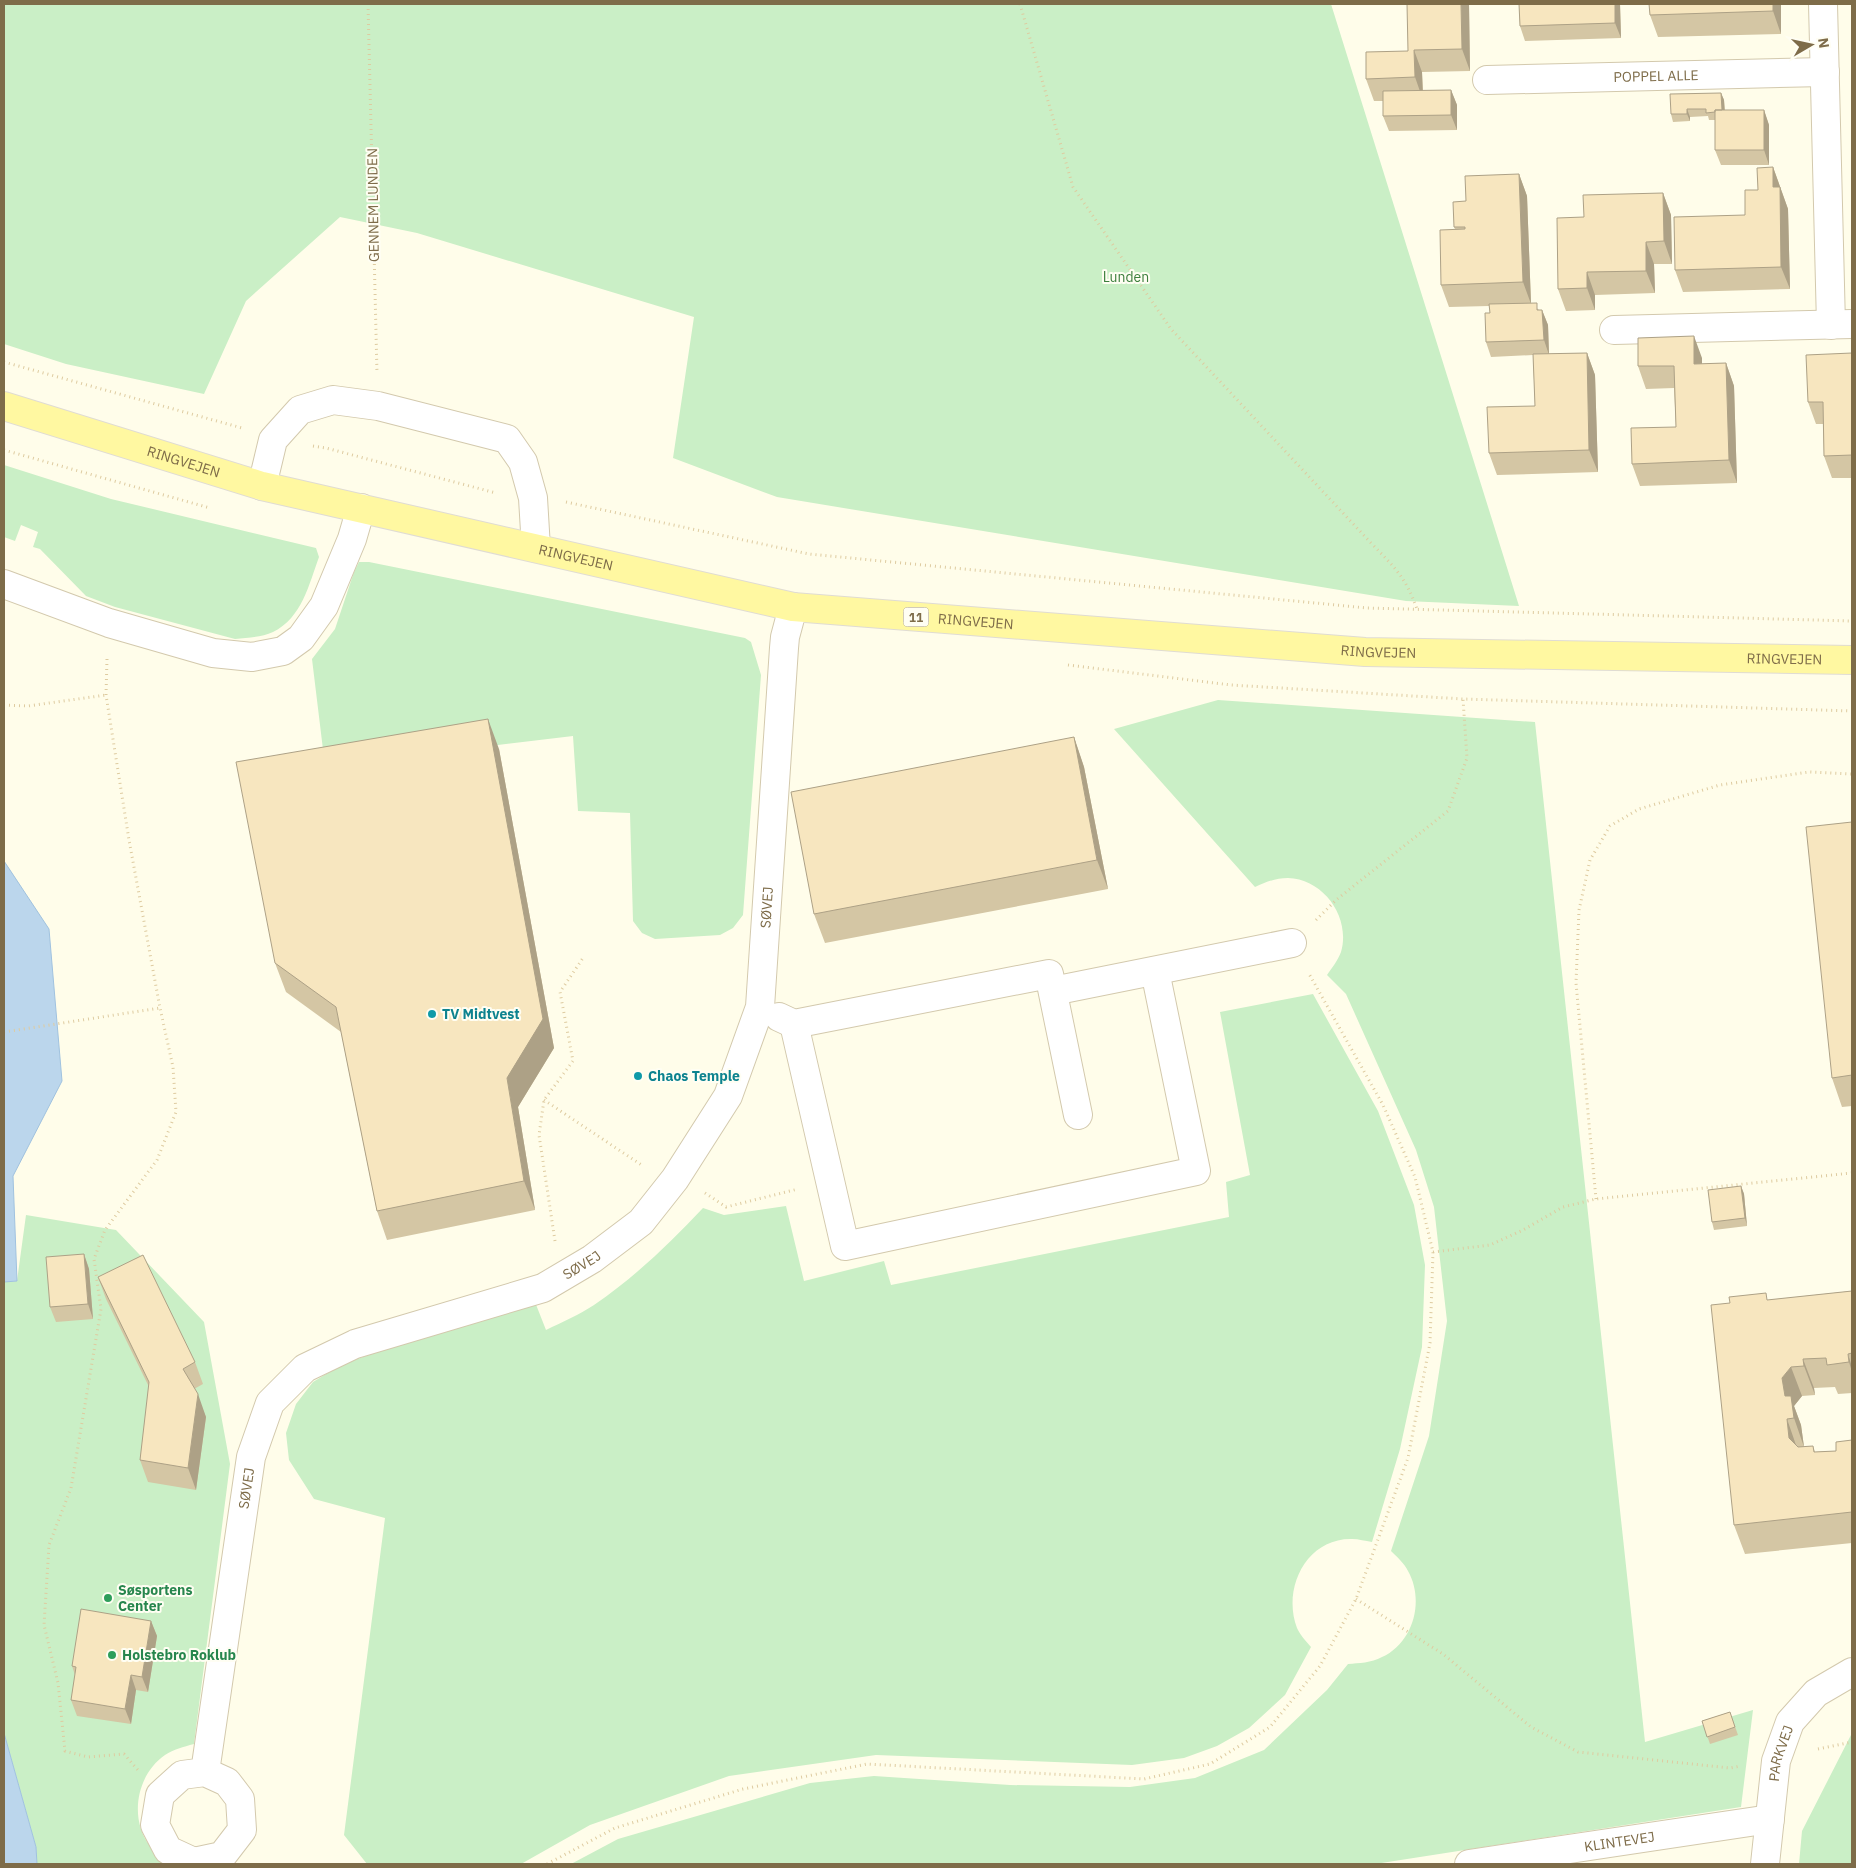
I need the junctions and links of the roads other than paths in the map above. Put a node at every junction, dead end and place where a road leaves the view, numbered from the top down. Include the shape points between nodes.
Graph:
1 (1823, 4) edge
2 (1825, 72) junction
3 (1487, 80) dead end
4 (1841, 325) edge
5 (1614, 330) dead end
6 (4, 406) edge
7 (262, 486) junction
8 (361, 508) junction
9 (536, 548) junction
10 (4, 584) edge
11 (793, 607) junction
12 (1852, 660) edge
13 (1292, 943) road end
14 (1155, 971) junction
15 (1053, 992) junction
16 (760, 1007) junction
17 (794, 1024) junction
18 (1078, 1116) dead end
19 (1852, 1672) edge
20 (205, 1772) junction
21 (1770, 1819) junction
22 (1469, 1864) edge
23 (1765, 1864) edge

1 - 2 street
2 - 3 street, POPPEL ALLE
2 - 4 street
4 - 5 street
6 - 7 main road, RINGVEJEN / 11
7 - 8 main road, RINGVEJEN / 11
7 - 9 street via 273,440 300,410 333,400 378,406 507,439 523,462 533,498
8 - 9 main road, RINGVEJEN / 11
8 - 10 street via 352,539 324,606 302,638 283,651 252,657 213,653 109,623
9 - 11 main road, RINGVEJEN / 11
11 - 12 main road, RINGVEJEN / 11 via 1365,652
11 - 16 street, SØVEJ via 785,638
13 - 14 street
14 - 15 street
14 - 17 street via 1196,1171 845,1246
15 - 17 street via 1049,974
15 - 18 street
16 - 17 street
16 - 20 street, SØVEJ via 728,1096 675,1179 641,1222 543,1288 355,1344 305,1368 270,1403 251,1457
19 - 21 street, PARKVEJ via 1816,1693 1790,1722 1776,1761
20 - 20 street via 182,1775 160,1795 155,1825 168,1850 194,1862 222,1856 242,1830 240,1799 227,1782
21 - 22 street, KLINTEVEJ
21 - 23 street, PARKVEJ

